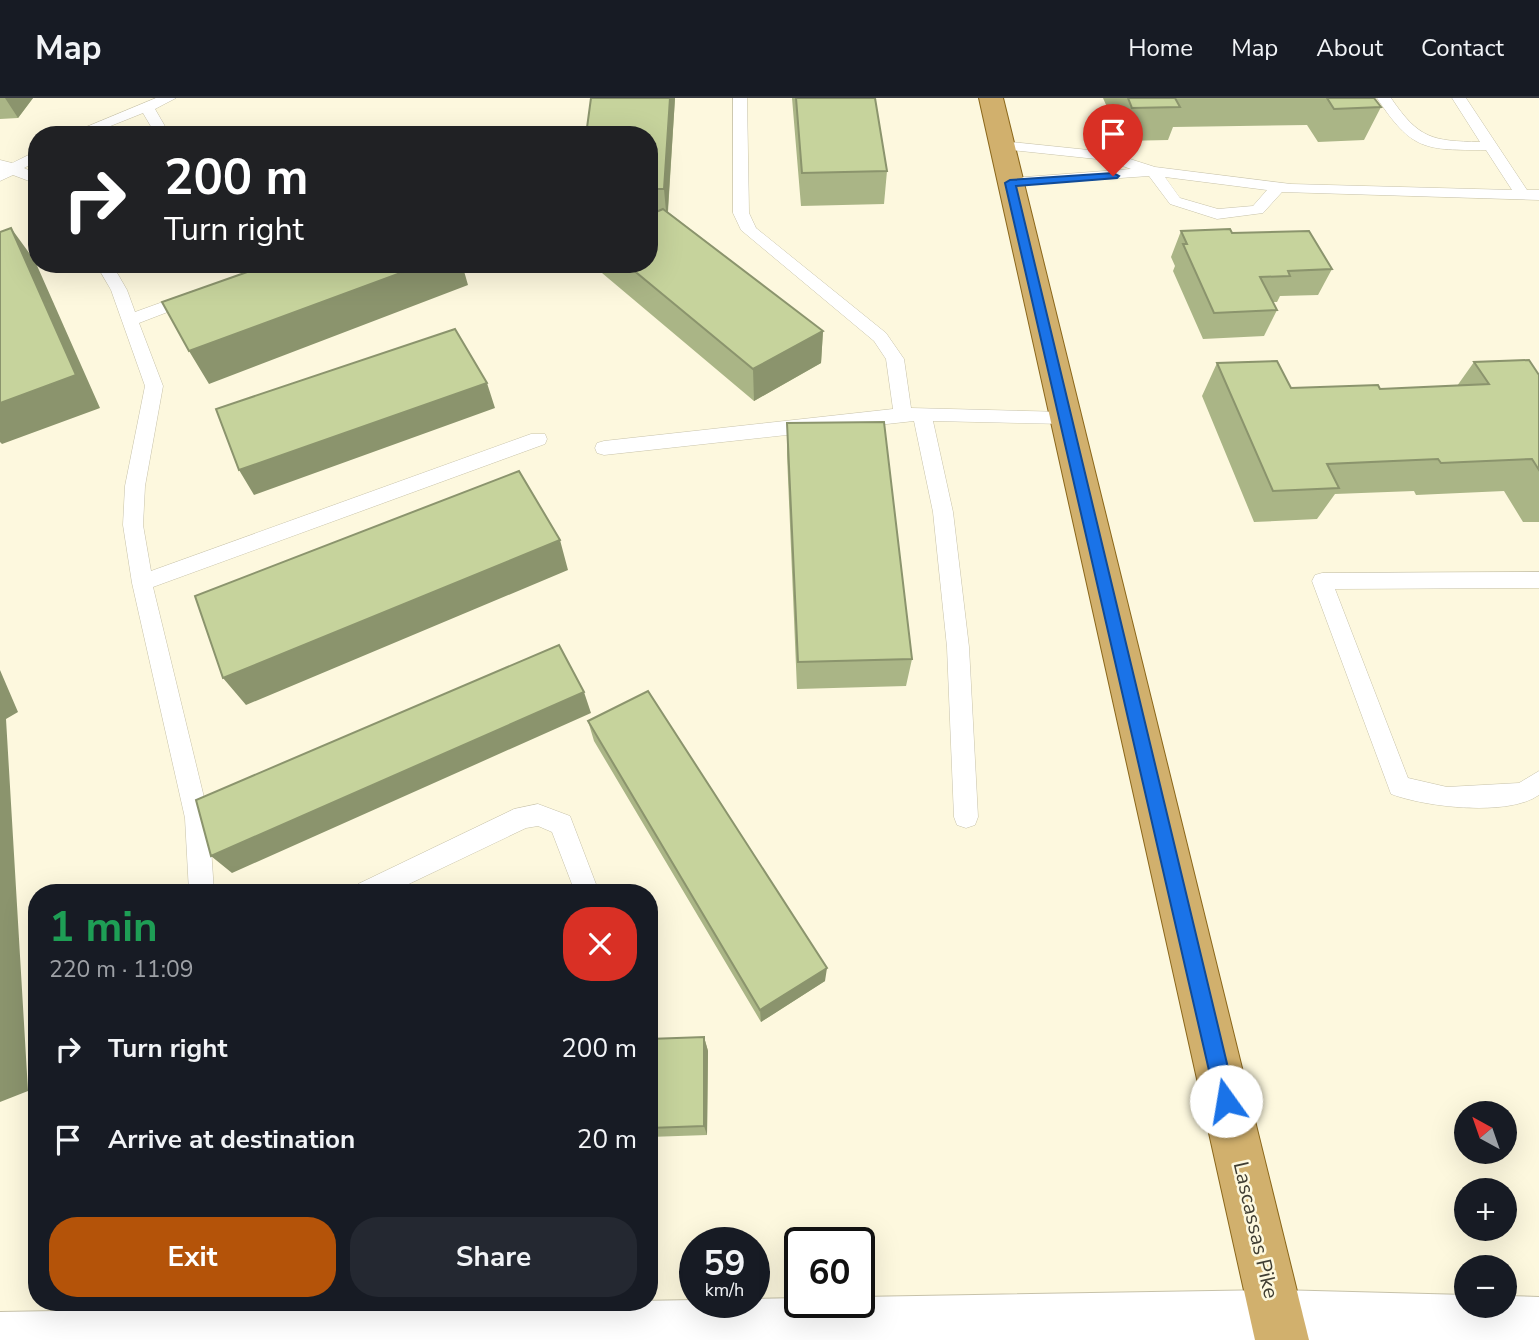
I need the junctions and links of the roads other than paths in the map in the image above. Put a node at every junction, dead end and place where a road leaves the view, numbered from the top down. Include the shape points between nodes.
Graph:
1 (169, 98) edge
2 (740, 98) edge
3 (991, 98) edge
4 (1384, 98) edge
5 (1459, 98) edge
6 (146, 106) junction
7 (96, 126) edge
8 (158, 126) edge
9 (1002, 145) junction
10 (1491, 146) junction
11 (28, 158) edge
12 (7, 165) edge
13 (1153, 172) junction
14 (0, 176) edge
15 (28, 176) edge
16 (1010, 183) junction
17 (1278, 187) junction
18 (1531, 195) edge
19 (109, 273) edge
20 (215, 287) edge
21 (130, 320) junction
22 (912, 414) junction
23 (1065, 418) junction
24 (538, 439) dead end
25 (604, 449) dead end
26 (1539, 580) edge
27 (142, 583) junction
28 (1539, 782) edge
29 (966, 817) dead end
30 (201, 884) edge
31 (384, 884) edge
32 (584, 884) edge
33 (119, 1319) edge
34 (1539, 1323) edge
35 (1279, 1328) edge
36 (670, 1333) edge
37 (0, 1339) edge

1 - 6 lane
2 - 22 lane via 741,213 749,230 880,337 895,359
3 - 9 main road, Lascassas Pike
4 - 10 lane via 1415,139 1435,145
5 - 10 lane
6 - 7 lane
6 - 8 lane
9 - 13 lane via 1108,156
9 - 16 main road, Lascassas Pike
10 - 18 lane
11 - 12 lane
12 - 14 lane
12 - 15 lane
13 - 16 lane
13 - 17 lane
13 - 17 lane via 1175,201 1217,214 1258,210
16 - 23 main road, Lascassas Pike
17 - 18 lane
19 - 21 lane
20 - 21 lane
21 - 27 lane via 154,386 135,486 133,524
22 - 23 lane
22 - 25 lane
22 - 29 lane via 943,512 958,648
23 - 35 main road, Lascassas Pike
24 - 27 lane
26 - 28 lane via 1322,581 1399,787 1447,798 1522,793
27 - 30 lane via 197,818
31 - 32 lane via 523,817 538,816 561,824
33 - 36 street
33 - 37 street
34 - 35 street
35 - 36 street

